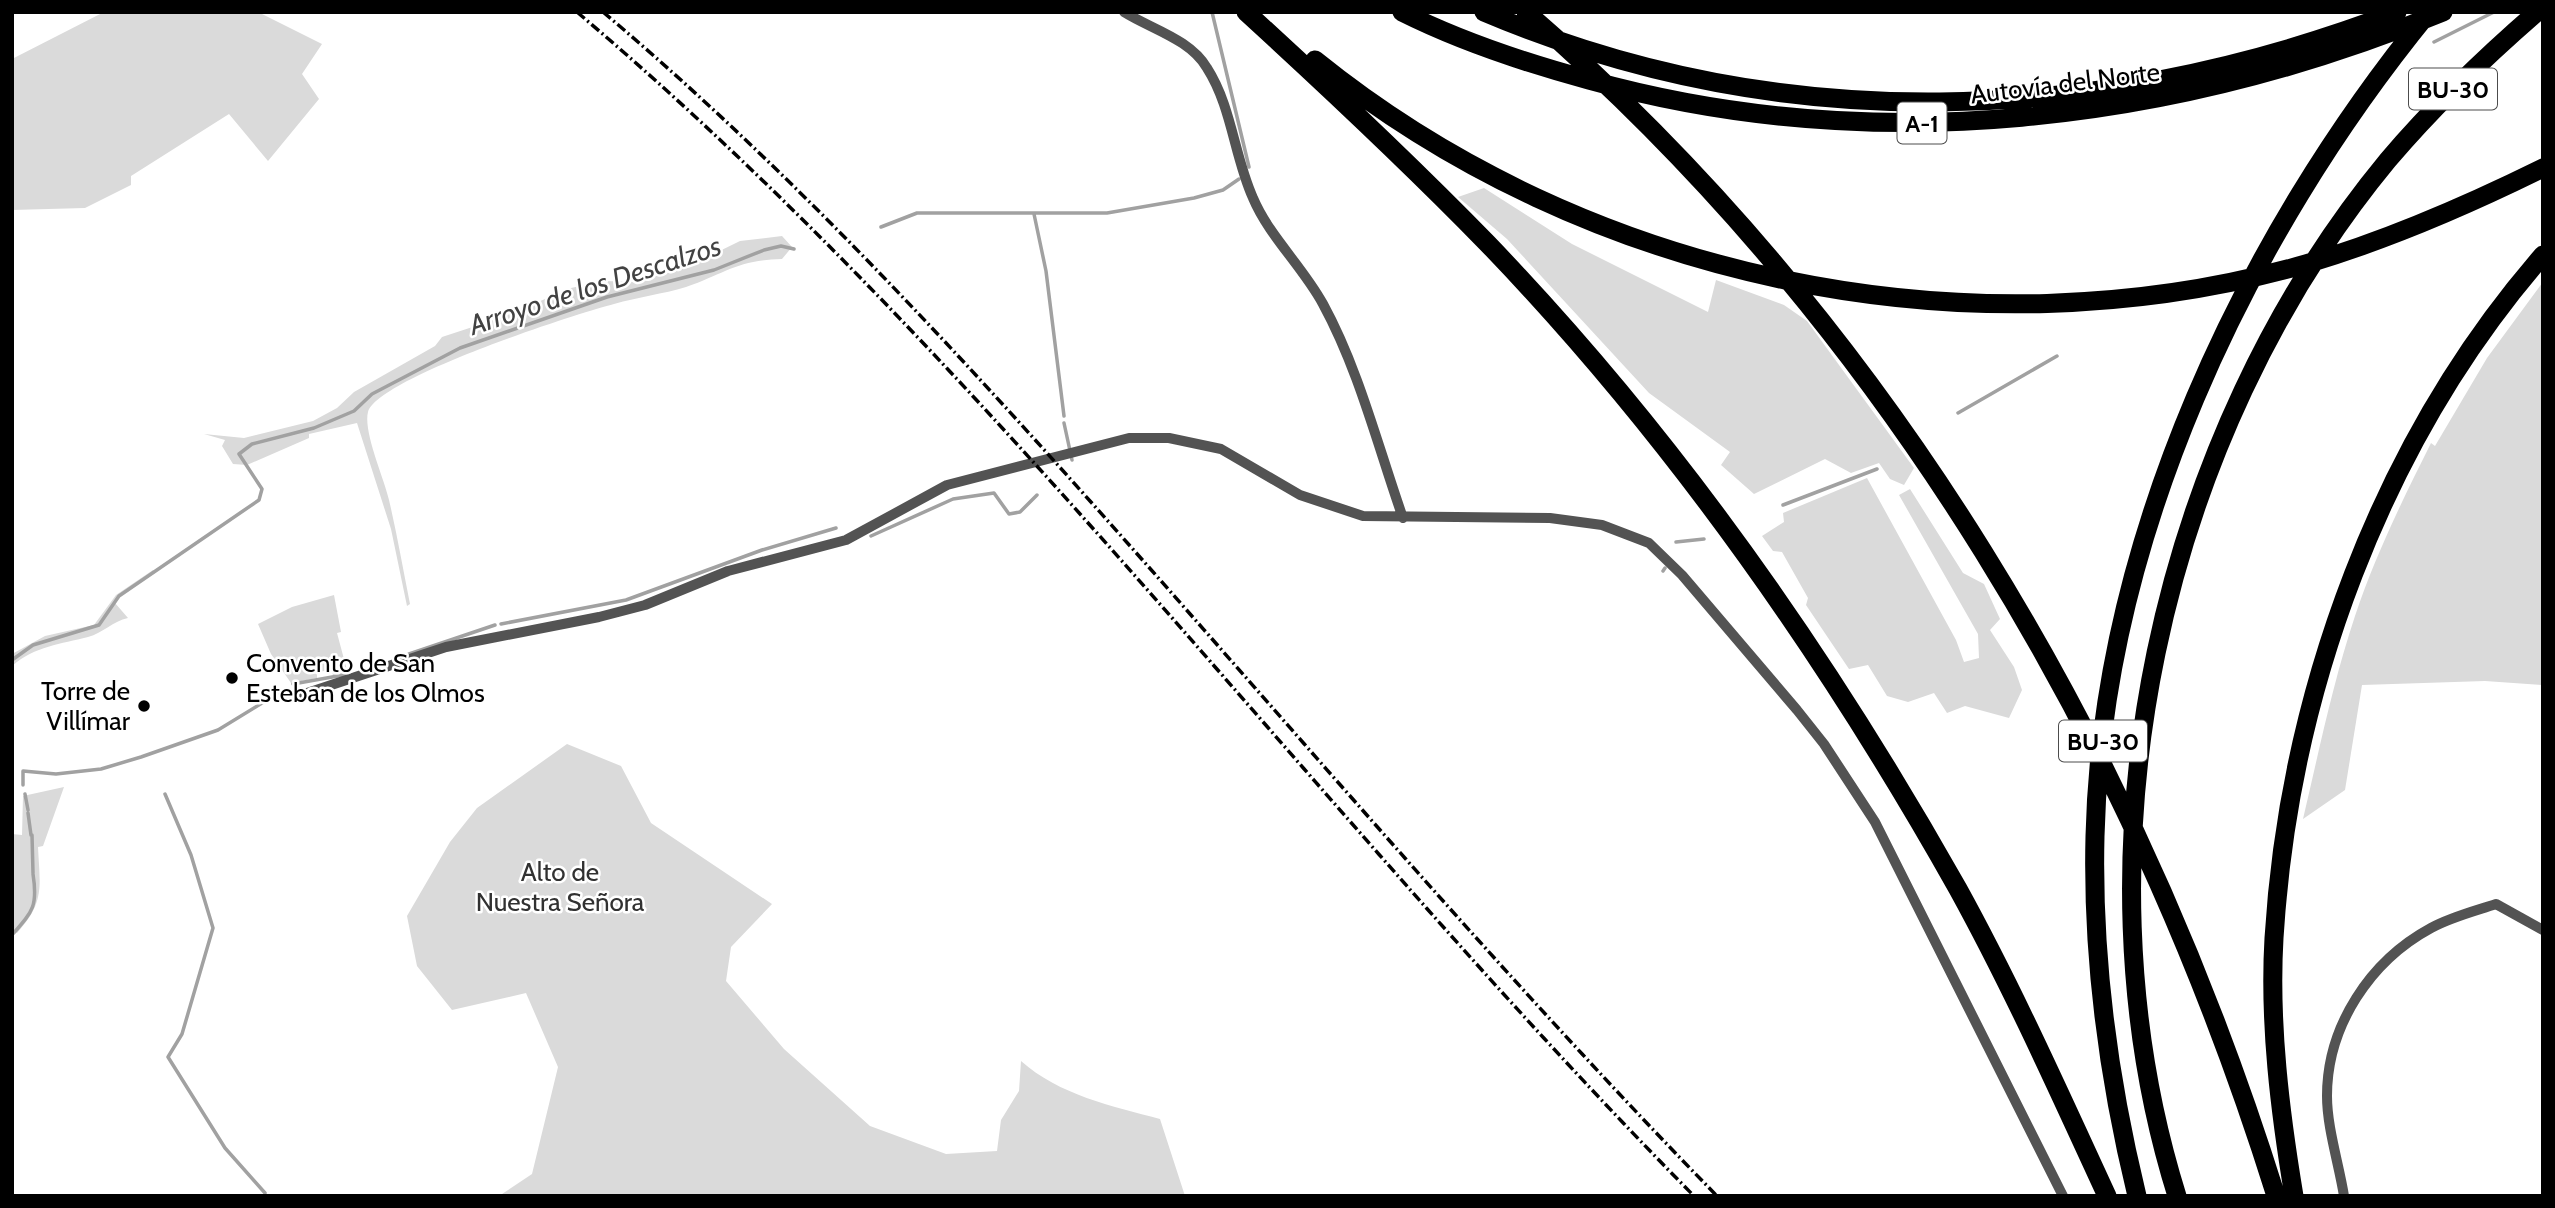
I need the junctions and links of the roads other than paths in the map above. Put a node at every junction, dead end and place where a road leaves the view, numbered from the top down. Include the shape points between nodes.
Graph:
1 (1124, 12) edge
2 (1246, 12) edge
3 (1257, 12) edge
4 (1402, 12) edge
5 (1483, 12) edge
6 (1526, 12) edge
7 (2397, 12) edge
8 (2429, 12) edge
9 (2443, 12) edge
10 (2537, 12) edge
11 (2543, 168) edge
12 (2543, 255) edge
13 (1403, 518) junction
14 (295, 697) dead end
15 (2543, 930) edge
16 (2063, 1196) edge
17 (2107, 1196) edge
18 (2137, 1196) edge
19 (2177, 1196) edge
20 (2276, 1196) edge
21 (2294, 1196) edge
22 (2344, 1196) edge

1 - 13 street via 1185,45 1207,66 1224,104 1254,201 1322,302 1340,340
2 - 17 highway via 1367,124 1521,281 1631,408 1753,568 1836,689 1958,890 2027,1019
3 - 11 highway via 1386,113 1535,197 1699,258 1820,287 1880,295 1932,301 2049,303 2216,284 2360,247
4 - 9 highway, Autovía del Norte / A-1 via 1543,68 1629,92 1794,119 1909,123 2052,116 2185,94 2328,57
5 - 7 highway, Autovía del Norte / A-1 via 1585,51 1715,83 1816,98 1944,104 2053,97 2169,80 2277,53
6 - 20 highway via 1682,162 1765,254 1848,355 1974,535 2058,677 2123,803 2240,1087
8 - 18 highway, BU-30 via 2356,108 2297,199 2240,305 2194,404 2154,510 2129,598 2104,729 2095,834 2100,1002 2113,1090
10 - 19 highway, BU-30 via 2426,117 2339,227 2270,338 2216,453 2181,553 2147,703 2133,849 2138,994 2155,1109
12 - 21 highway via 2471,351 2419,436 2361,556 2316,690 2285,838 2274,938 2276,1046
13 - 14 street via 1343,512 1300,495 1221,449 1170,438 1129,438 947,485 846,540 728,571 645,605 446,647
13 - 16 street via 1478,515 1570,520 1633,535 1663,554 1797,710 1853,786
15 - 22 street via 2496,904 2455,917 2394,954 2362,992 2338,1028 2330,1050 2327,1098

